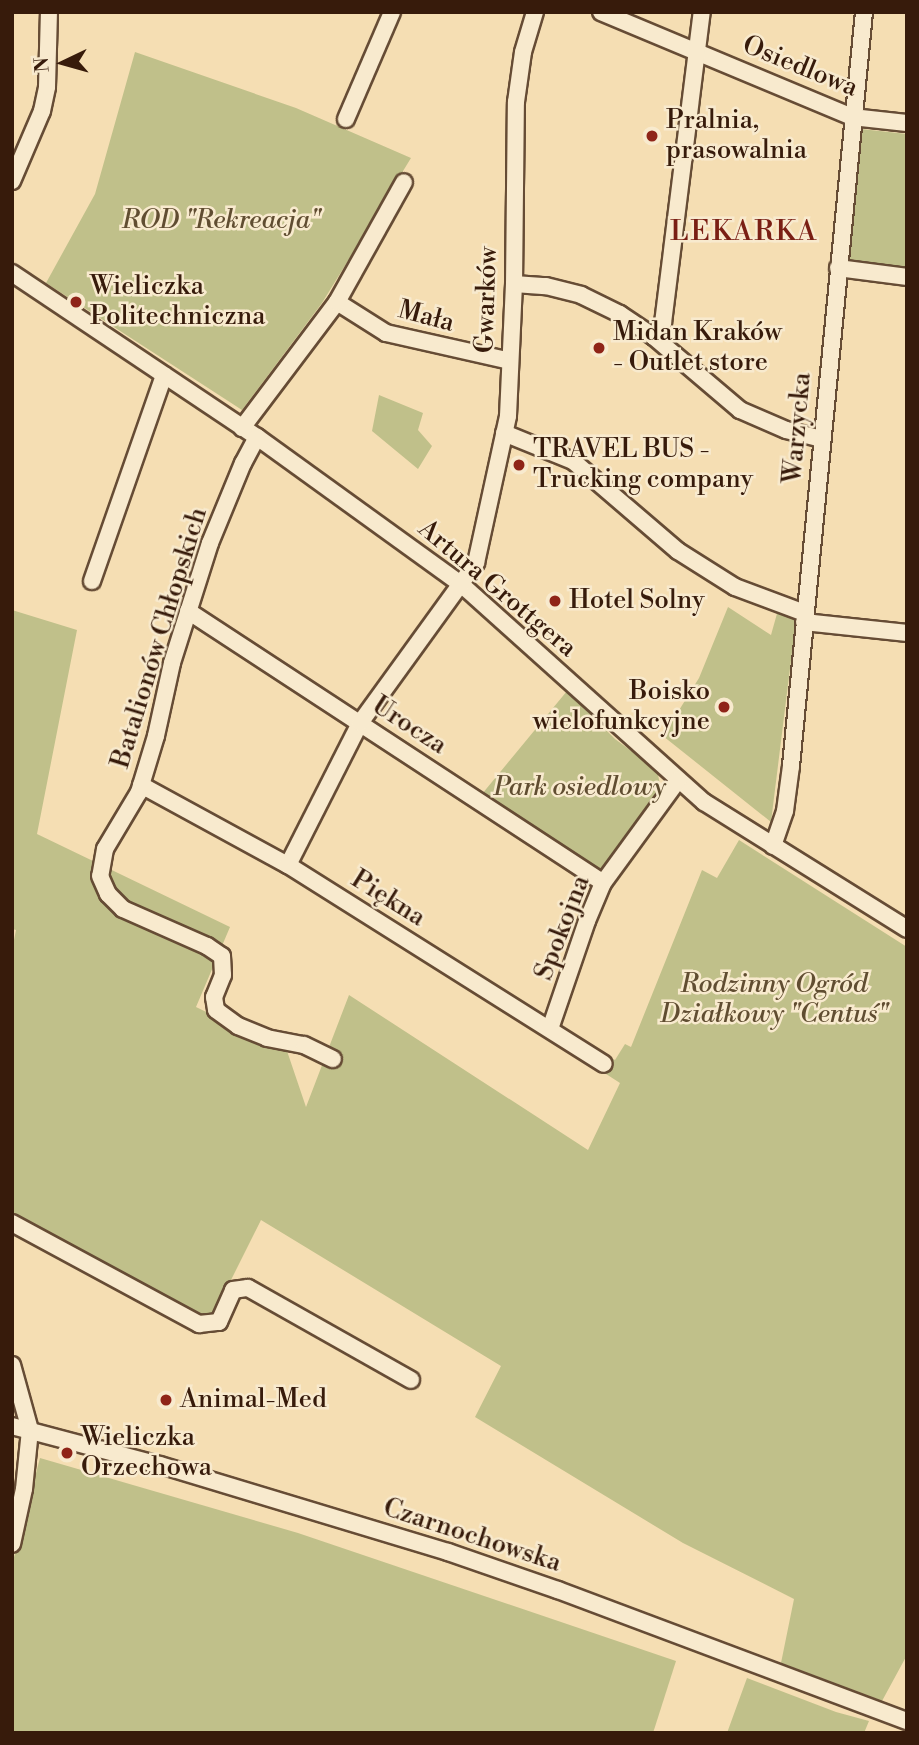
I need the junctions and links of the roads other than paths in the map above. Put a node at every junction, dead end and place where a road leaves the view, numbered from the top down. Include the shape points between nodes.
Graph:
1 (49, 12) edge
2 (392, 12) edge
3 (536, 12) edge
4 (601, 12) edge
5 (702, 12) edge
6 (864, 12) edge
7 (696, 51) junction
8 (852, 117) junction
9 (346, 119) dead end
10 (907, 123) edge
11 (12, 181) edge
12 (404, 182) dead end
13 (838, 268) junction
14 (12, 273) edge
15 (907, 276) edge
16 (514, 284) junction
17 (337, 302) junction
18 (654, 337) junction
19 (510, 361) junction
20 (164, 375) junction
21 (242, 428) junction
22 (504, 433) junction
23 (257, 438) junction
24 (822, 439) junction
25 (92, 581) dead end
26 (462, 585) junction
27 (188, 611) junction
28 (805, 617) junction
29 (907, 634) edge
30 (360, 723) junction
31 (678, 780) junction
32 (141, 785) junction
33 (773, 846) junction
34 (288, 865) junction
35 (603, 883) junction
36 (907, 929) edge
37 (550, 1029) junction
38 (333, 1059) dead end
39 (604, 1064) dead end
40 (12, 1223) edge
41 (12, 1365) edge
42 (411, 1380) dead end
43 (12, 1426) edge
44 (30, 1430) junction
45 (12, 1544) edge
46 (907, 1721) edge

1 - 11 street via 42,111
2 - 9 street
3 - 16 street, Gwarków via 523,52 516,102
4 - 7 street, Osiedlowa
5 - 7 street
6 - 8 street, Warzycka
7 - 8 street, Osiedlowa
7 - 18 street via 663,323
8 - 10 street, Osiedlowa
8 - 13 street, Warzycka
12 - 17 street
13 - 15 street
13 - 24 street, Warzycka
14 - 20 street, Artura Grottgera
16 - 18 street via 581,295 635,322
16 - 19 street, Gwarków
17 - 19 street, Mała via 386,333
17 - 21 street
18 - 24 street via 740,410
19 - 22 street, Gwarków
20 - 21 street, Artura Grottgera
20 - 25 street
21 - 23 street, Artura Grottgera
22 - 26 street, Gwarków via 476,563
22 - 28 street via 573,461 678,551 735,587
23 - 26 street, Artura Grottgera
23 - 27 street, Batalionów Chłopskich via 210,542
24 - 28 street, Warzycka
26 - 30 street, Gwarków
26 - 31 street, Artura Grottgera
27 - 30 street, Urocza
27 - 32 street, Batalionów Chłopskich
28 - 29 street
28 - 33 street, Warzycka via 785,811
30 - 34 street, Gwarków
30 - 35 street, Urocza
31 - 33 street, Artura Grottgera
31 - 35 street, Spokojna
32 - 34 street, Piękna
32 - 38 street, Batalionów Chłopskich via 105,849 100,876 108,894 123,909 222,956 216,1010 238,1026 267,1038 304,1045
33 - 36 street, Artura Grottgera
34 - 37 street, Piękna
35 - 37 street, Spokojna
37 - 39 street, Piękna
40 - 42 street via 199,1324 219,1322 233,1290 248,1288
41 - 44 street
43 - 44 street, Czarnochowska
44 - 45 street
44 - 46 street, Czarnochowska via 448,1552

